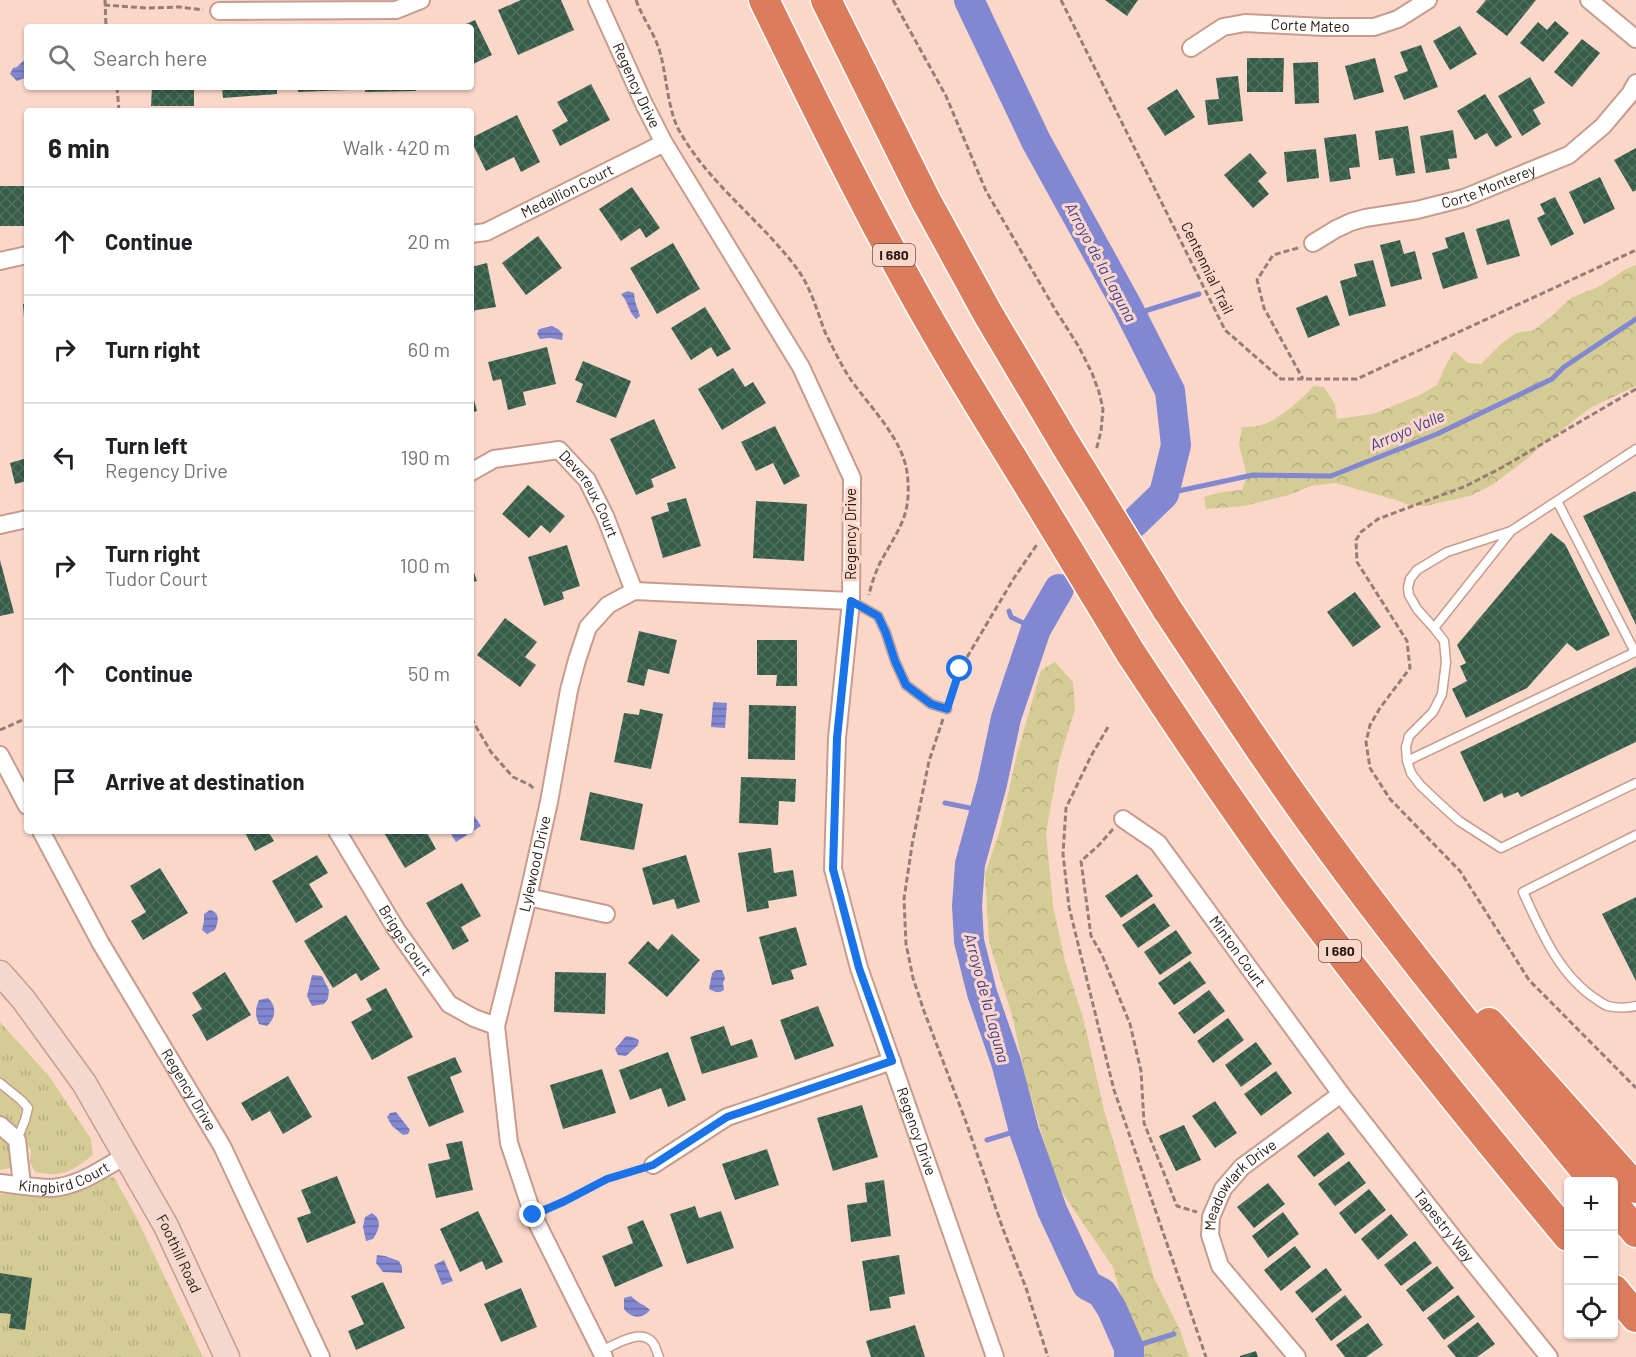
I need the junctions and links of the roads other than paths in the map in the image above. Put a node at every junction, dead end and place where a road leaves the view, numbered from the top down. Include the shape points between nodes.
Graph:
1 (421, 0) edge
2 (597, 0) edge
3 (764, 0) edge
4 (826, 0) edge
5 (1428, 0) edge
6 (1589, 0) edge
7 (219, 11) road end
8 (1636, 39) edge
9 (1191, 48) dead end
10 (1636, 83) edge
11 (664, 143) junction
12 (474, 234) edge
13 (1313, 243) road end
14 (24, 256) edge
15 (0, 261) edge
16 (1636, 449) edge
17 (474, 470) edge
18 (1557, 501) junction
19 (24, 520) edge
20 (0, 525) edge
21 (1511, 531) junction
22 (634, 591) junction
23 (851, 601) junction
24 (1434, 628) junction
25 (947, 709) road end
26 (0, 755) edge
27 (1407, 761) junction
28 (1636, 783) edge
29 (24, 800) edge
30 (1123, 819) road end
31 (42, 834) edge
32 (339, 834) edge
33 (1636, 835) edge
34 (1328, 845) junction
35 (528, 897) junction
36 (606, 914) dead end
37 (0, 973) edge
38 (0, 996) edge
39 (1636, 1006) edge
40 (496, 1026) junction
41 (892, 1061) junction
42 (0, 1083) edge
43 (1341, 1094) junction
44 (0, 1125) edge
45 (17, 1140) junction
46 (125, 1155) junction
47 (653, 1165) road end
48 (1590, 1177) edge
49 (0, 1183) edge
50 (22, 1185) junction
51 (1636, 1188) edge
52 (1618, 1209) edge
53 (1565, 1231) edge
54 (1636, 1232) edge
55 (1618, 1295) edge
56 (1636, 1317) edge
57 (603, 1354) edge
58 (227, 1357) edge
59 (321, 1357) edge
60 (659, 1357) edge
61 (995, 1357) edge
62 (1297, 1357) edge
63 (1549, 1357) edge

1 - 7 street via 396,10
2 - 11 street, Regency Drive
3 - 53 highway, I 680, bridge via 817,109 940,339 1130,652 1296,894 1442,1083
4 - 34 highway, bridge via 925,199 1067,447 1167,609
5 - 9 street, Corte Mateo via 1398,19 1374,27 1245,22 1223,27
6 - 8 street
10 - 13 street, Corte Monterey via 1603,126 1569,155 1464,198 1351,222
11 - 12 street, Medallion Court via 486,232
11 - 23 street, Regency Drive via 801,367 852,478
14 - 15 street
16 - 18 lane
17 - 22 street, Devereux Court via 494,459 559,450 587,480
18 - 21 lane
18 - 27 lane via 1635,652
19 - 20 street
21 - 24 lane
21 - 24 lane via 1447,552 1417,570 1410,579 1409,595
22 - 23 street
22 - 35 street, Lylewood Drive via 608,605 588,627 569,690
23 - 25 lane via 878,616 906,685 931,704
23 - 41 street, Regency Drive via 837,738 833,869 859,968
24 - 27 lane via 1446,651 1442,694 1433,712 1409,736
26 - 29 street
27 - 28 lane via 1420,785 1438,802 1501,848
30 - 43 street, Minton Court via 1158,843
31 - 59 street, Regency Drive via 100,942 222,1146
32 - 40 street, Briggs Court via 396,929 449,1004
33 - 39 lane via 1523,892 1540,930 1572,978 1607,1006
34 - 48 highway
34 - 51 highway
35 - 36 street
35 - 40 street, Lylewood Drive
37 - 46 main road, Foothill Road via 84,1083
38 - 46 main road, Foothill Road
40 - 57 street, Lylewood Drive via 509,1143 533,1215
41 - 47 street via 727,1117
41 - 61 street, Regency Drive
42 - 45 lane via 28,1108
43 - 62 street, Meadowlark Drive via 1242,1167 1223,1189 1211,1217 1210,1235 1220,1266
43 - 63 street, Tapestry Way
44 - 45 street
45 - 50 street
46 - 50 street, Kingbird Court via 76,1183 54,1188
46 - 58 main road, Foothill Road via 165,1226
49 - 50 street, Kingbird Court
52 - 54 highway
55 - 56 highway
57 - 60 lane via 632,1337 643,1336 652,1342

